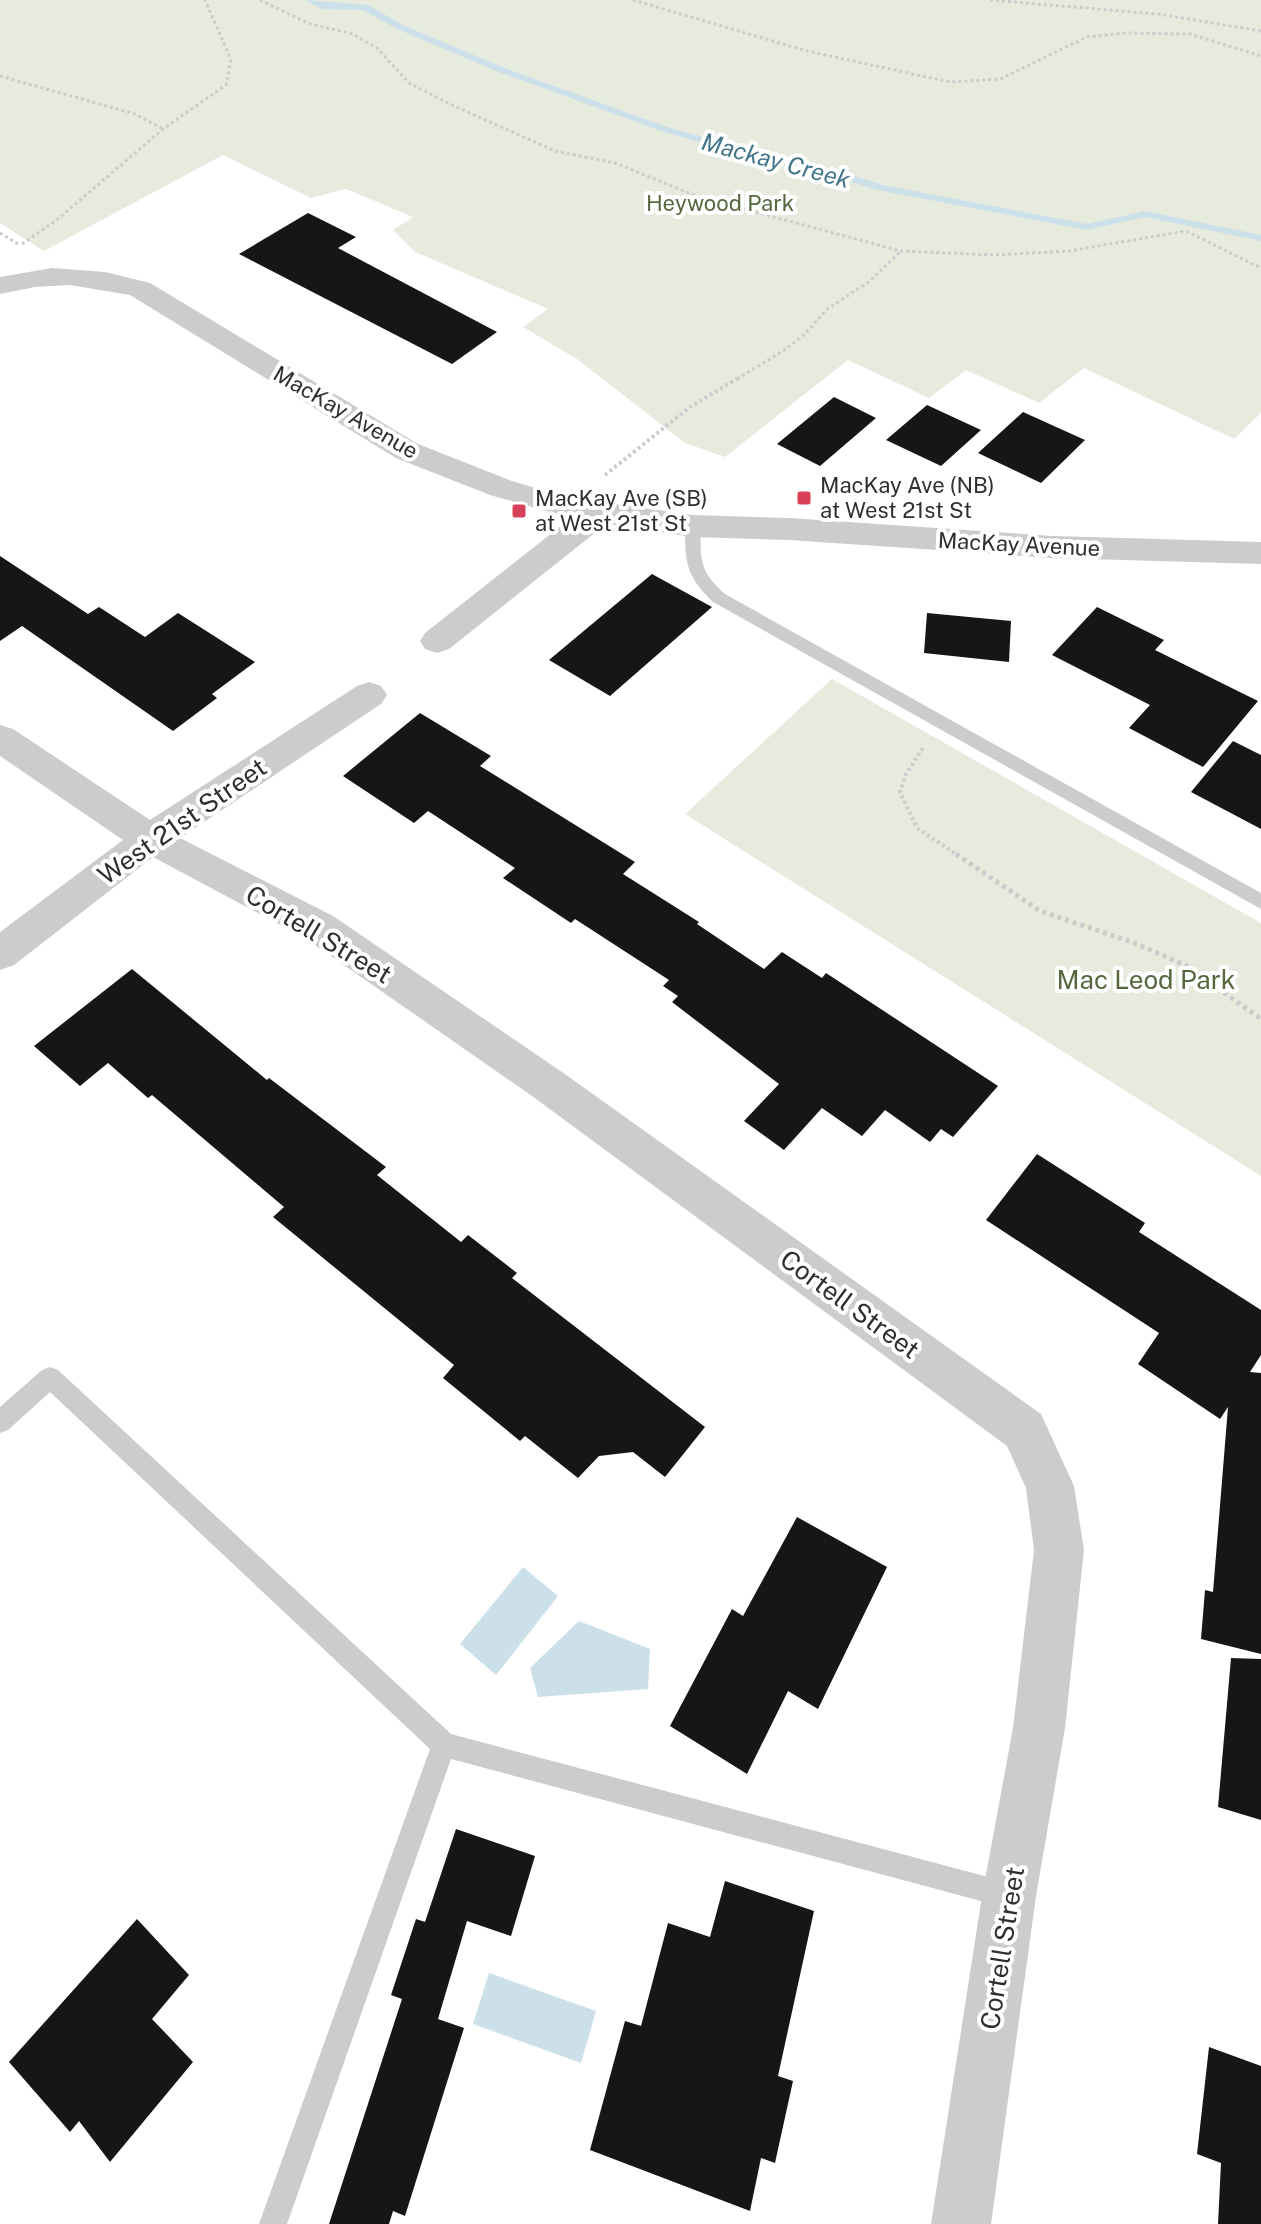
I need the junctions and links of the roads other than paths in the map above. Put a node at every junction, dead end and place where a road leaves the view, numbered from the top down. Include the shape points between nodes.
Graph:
1 (0, 286) edge
2 (597, 514) junction
3 (693, 526) junction
4 (1261, 553) edge
5 (437, 641) dead end
6 (369, 695) dead end
7 (0, 738) edge
8 (150, 839) junction
9 (1261, 902) edge
10 (0, 954) edge
11 (0, 1422) edge
12 (444, 1745) junction
13 (1009, 1896) junction
14 (273, 2224) edge
15 (961, 2224) edge

1 - 2 street, MacKay Avenue via 29,278 68,277 140,289 407,451 501,488
2 - 3 street, MacKay Avenue
2 - 5 street
3 - 4 street, MacKay Avenue
3 - 9 lane via 698,580 719,598
6 - 8 street, West 21st Street
7 - 8 street, Cortell Street
8 - 10 street, West 21st Street
8 - 13 street, Cortell Street via 332,936 547,1084 1024,1430 1050,1486 1059,1550 1039,1728
11 - 12 lane via 50,1377
12 - 13 lane
12 - 14 lane
13 - 15 street, Cortell Street

